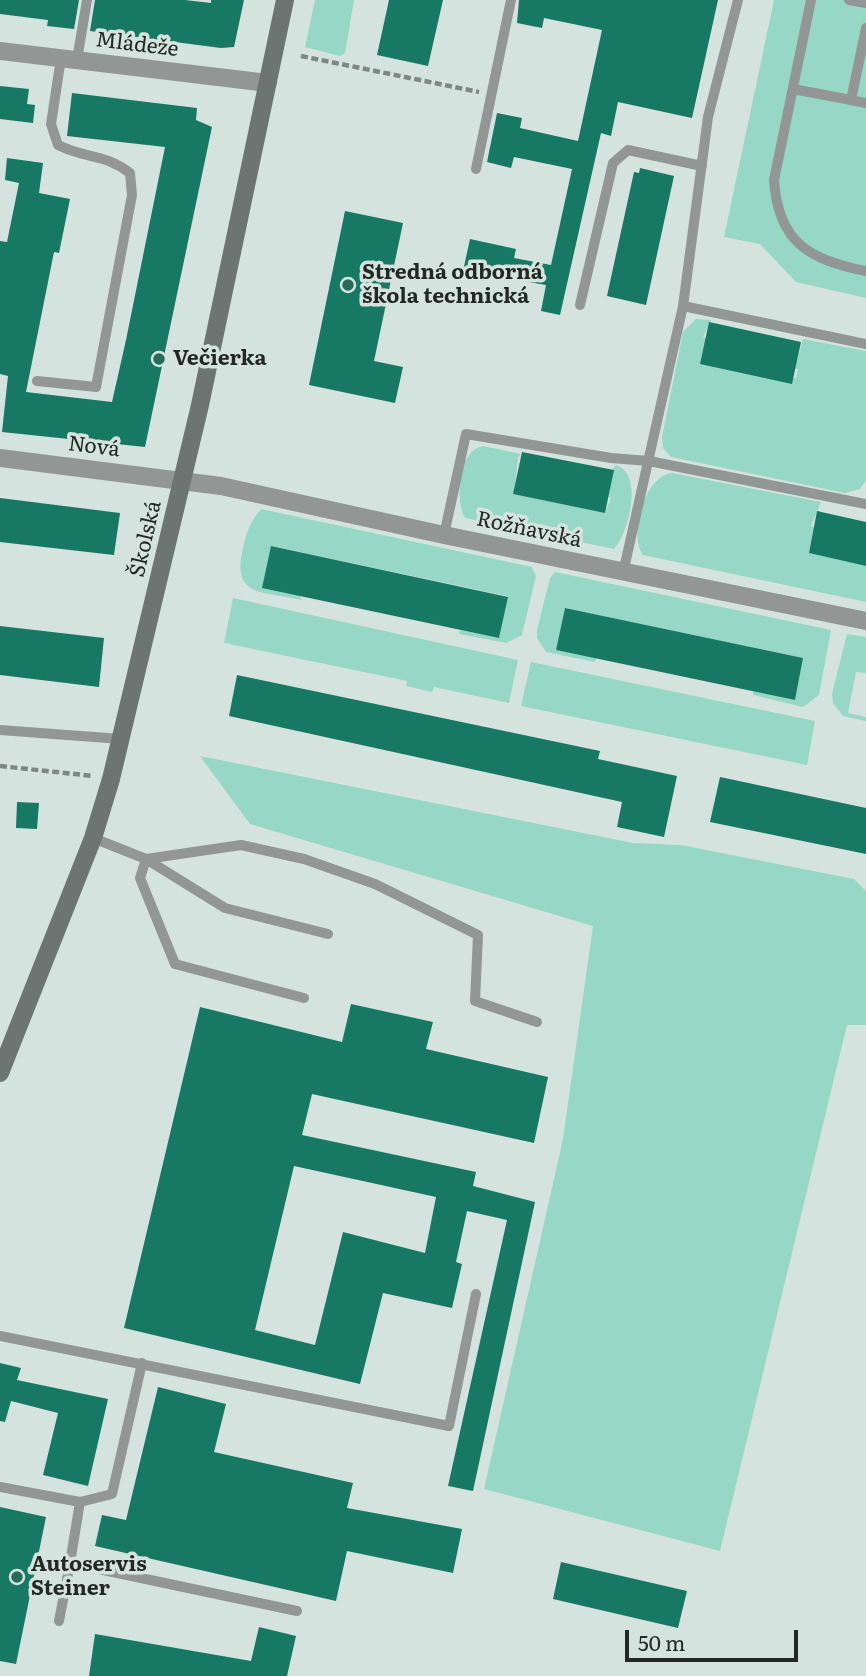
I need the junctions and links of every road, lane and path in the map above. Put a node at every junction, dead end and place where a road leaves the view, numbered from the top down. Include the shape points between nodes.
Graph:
1 (87, 0) edge
2 (285, 0) edge
3 (511, 0) edge
4 (738, 0) edge
5 (811, 0) edge
6 (849, 0) edge
7 (866, 3) edge
8 (866, 29) edge
9 (0, 51) edge
10 (301, 56) dead end
11 (69, 59) junction
12 (268, 83) junction
13 (793, 89) junction
14 (492, 94) junction
15 (851, 100) junction
16 (866, 103) edge
17 (702, 166) junction
18 (476, 169) dead end
19 (866, 271) edge
20 (580, 305) dead end
21 (683, 306) junction
22 (866, 344) edge
23 (37, 381) dead end
24 (0, 458) edge
25 (649, 461) junction
26 (183, 481) junction
27 (866, 504) edge
28 (444, 535) junction
29 (623, 573) junction
30 (866, 621) edge
31 (0, 730) edge
32 (121, 739) junction
33 (0, 766) edge
34 (111, 779) junction
35 (93, 838) junction
36 (146, 859) junction
37 (328, 934) dead end
38 (304, 998) dead end
39 (537, 1022) dead end
40 (0, 1073) edge
41 (476, 1294) dead end
42 (0, 1336) edge
43 (142, 1363) junction
44 (0, 1487) edge
45 (80, 1502) junction
46 (71, 1563) junction
47 (297, 1611) dead end
48 (59, 1622) dead end

1 - 11 lane
2 - 12 main road, Školská
3 - 14 lane
4 - 17 lane via 708,117
5 - 13 lane
6 - 7 lane
8 - 15 lane
9 - 11 street, Mládeže
10 - 14 path
11 - 12 street, Mládeže
11 - 23 lane via 51,124 58,145 113,160 130,173 132,195 96,387
12 - 26 main road, Školská
13 - 15 lane
13 - 19 lane via 774,180 784,225 810,254
14 - 18 lane
15 - 16 lane
17 - 20 lane via 628,150 613,163
17 - 21 lane
21 - 22 lane
21 - 25 lane
24 - 26 street, Nová
25 - 27 lane
25 - 28 lane via 466,435
25 - 29 lane
26 - 28 street, Rožňavská
26 - 32 main road, Školská
28 - 29 street, Rožňavská
29 - 30 street, Rožňavská
31 - 32 lane
32 - 34 main road, Školská
33 - 34 path
34 - 35 main road, Školská
35 - 36 lane
35 - 40 main road, Školská
36 - 37 lane via 225,908
36 - 38 lane via 140,878 175,964
36 - 39 lane via 242,845 304,859 375,884 478,935 475,1001
41 - 43 lane via 449,1426
42 - 43 lane
43 - 45 lane via 112,1494
44 - 45 lane
45 - 46 lane
46 - 47 lane
46 - 48 lane

